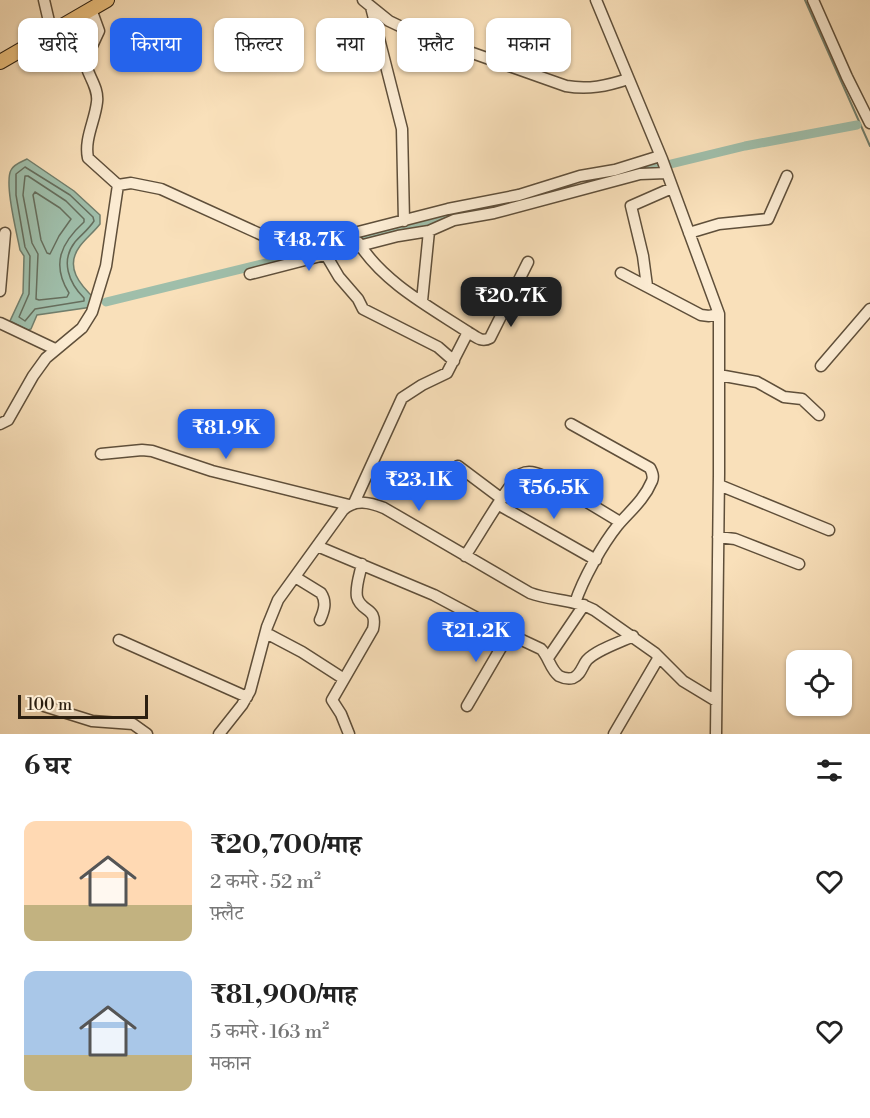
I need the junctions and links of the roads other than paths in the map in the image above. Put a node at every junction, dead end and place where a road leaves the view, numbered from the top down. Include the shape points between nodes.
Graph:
1 (44, 0) edge
2 (107, 0) edge
3 (596, 0) edge
4 (813, 0) edge
5 (367, 4) edge
6 (91, 9) junction
7 (48, 18) edge
8 (74, 18) edge
9 (18, 51) edge
10 (0, 62) edge
11 (628, 79) junction
12 (866, 105) edge
13 (870, 123) edge
14 (663, 164) junction
15 (787, 176) dead end
16 (118, 185) junction
17 (672, 188) junction
18 (404, 221) junction
19 (429, 231) junction
20 (5, 233) dead end
21 (689, 233) junction
22 (357, 240) junction
23 (326, 255) junction
24 (528, 262) dead end
25 (621, 273) dead end
26 (250, 274) dead end
27 (647, 286) junction
28 (0, 291) edge
29 (422, 301) junction
30 (870, 309) edge
31 (719, 314) junction
32 (0, 323) edge
33 (468, 332) junction
34 (55, 349) junction
35 (454, 361) junction
36 (821, 366) dead end
37 (719, 375) junction
38 (819, 415) dead end
39 (0, 424) edge
40 (571, 424) dead end
41 (101, 454) dead end
42 (458, 466) dead end
43 (719, 485) junction
44 (500, 502) junction
45 (351, 504) junction
46 (620, 522) junction
47 (829, 530) dead end
48 (718, 537) junction
49 (317, 546) junction
50 (465, 556) junction
51 (596, 560) junction
52 (362, 564) junction
53 (799, 564) dead end
54 (295, 577) junction
55 (580, 604) junction
56 (320, 620) dead end
57 (266, 633) junction
58 (509, 634) junction
59 (633, 636) junction
60 (119, 640) dead end
61 (659, 657) junction
62 (548, 658) junction
63 (344, 679) junction
64 (247, 697) junction
65 (716, 701) junction
66 (41, 705) dead end
67 (467, 706) dead end
68 (147, 734) edge
69 (219, 734) edge
70 (349, 734) edge
71 (614, 734) edge
72 (716, 734) edge

1 - 7 street
2 - 6 main road
3 - 11 street
4 - 12 street via 847,77
5 - 11 street via 410,31 566,86 609,86
5 - 18 street via 402,129
6 - 8 main road
6 - 16 street via 99,34 85,61 97,101 88,158
9 - 10 main road
11 - 14 street
12 - 13 street
14 - 17 street
14 - 18 street via 580,176 519,195
14 - 19 street via 640,174 454,220
15 - 21 street via 768,219 719,224
16 - 22 street via 131,183 162,189 287,246
16 - 34 street via 98,298 82,328
17 - 21 street
17 - 27 street via 631,206
18 - 22 street
19 - 22 street
19 - 29 street
20 - 28 street
21 - 31 street
22 - 23 street
22 - 29 street via 379,269
23 - 26 street
23 - 35 street via 365,310 438,347
24 - 33 street via 490,338 479,339
25 - 27 street
27 - 31 street via 701,315
29 - 33 street
30 - 36 street
31 - 37 street
32 - 34 street
33 - 35 street
34 - 39 street via 33,376 8,420
35 - 45 street via 441,378 402,398
37 - 38 street via 749,380 784,397 802,399
37 - 43 street
40 - 46 street via 650,468 653,474 635,509
41 - 45 street via 152,451 232,476
42 - 44 street
43 - 47 street
43 - 48 street
44 - 46 street via 520,474 535,472
44 - 50 street
44 - 51 street
45 - 49 street
45 - 50 street via 384,508
46 - 51 street
48 - 53 street via 735,539
48 - 65 street
49 - 52 street
49 - 54 street
50 - 55 street via 530,592
51 - 55 street via 579,590
52 - 58 street
52 - 63 street via 358,601 375,620
54 - 56 street via 324,597
54 - 57 street via 278,600
55 - 59 street
55 - 62 street
57 - 63 street
57 - 64 street
58 - 62 street via 541,649
58 - 67 street
59 - 61 street
59 - 62 street via 591,656 572,678 559,676
60 - 64 street
61 - 65 street via 684,681
61 - 71 street
63 - 70 street via 332,700
64 - 69 street
65 - 72 street
66 - 68 street via 92,721 133,724

